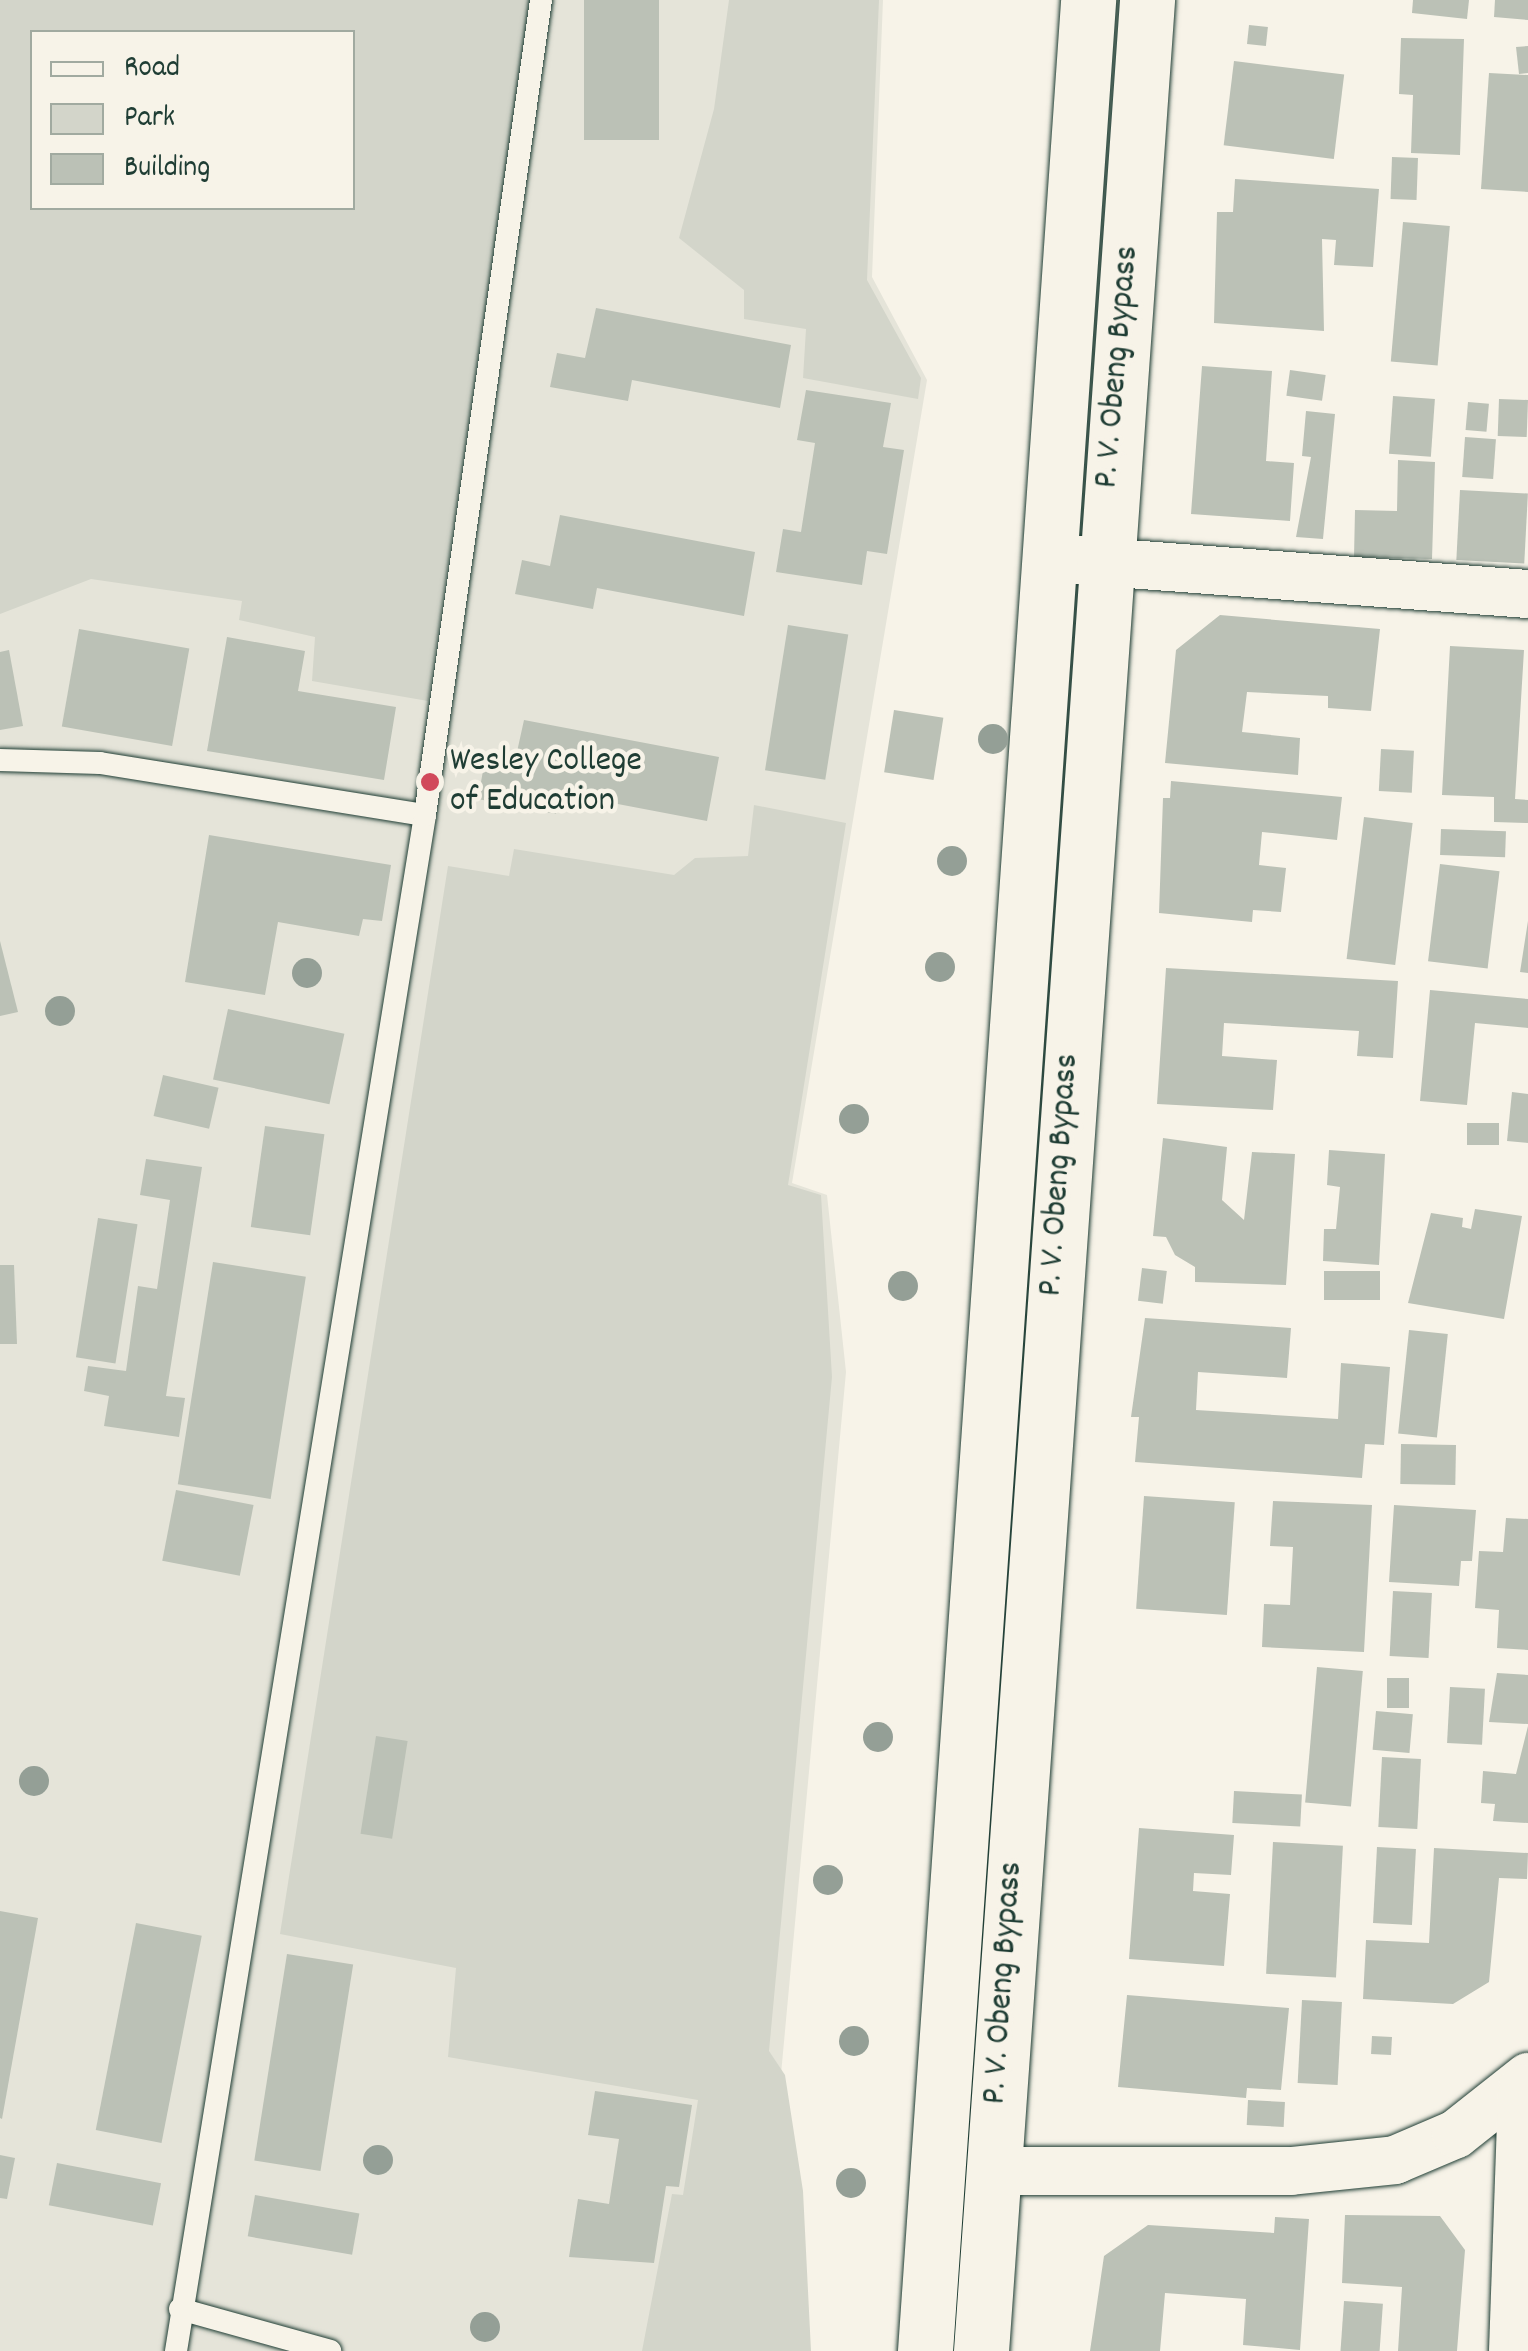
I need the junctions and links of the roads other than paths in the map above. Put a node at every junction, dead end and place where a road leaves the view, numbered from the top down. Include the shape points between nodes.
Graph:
1 (541, 0) edge
2 (1088, 0) edge
3 (1147, 0) edge
4 (1076, 561) junction
5 (1528, 594) edge
6 (0, 760) edge
7 (426, 816) junction
8 (1525, 2082) edge
9 (935, 2168) junction
10 (991, 2172) junction
11 (180, 2310) junction
12 (176, 2351) edge
13 (330, 2351) edge
14 (925, 2351) edge
15 (982, 2351) edge
16 (1513, 2351) edge

1 - 7 lane
2 - 4 highway, P. V. Obeng Bypass
3 - 4 highway, P. V. Obeng Bypass
4 - 5 street
4 - 9 highway, P. V. Obeng Bypass
4 - 10 highway, P. V. Obeng Bypass
6 - 7 lane via 100,763
7 - 11 lane
8 - 10 street via 1456,2134 1395,2160 1291,2171
8 - 16 street
9 - 10 highway
9 - 14 highway, P. V. Obeng Bypass
10 - 15 highway, P. V. Obeng Bypass
11 - 12 lane
11 - 13 lane

